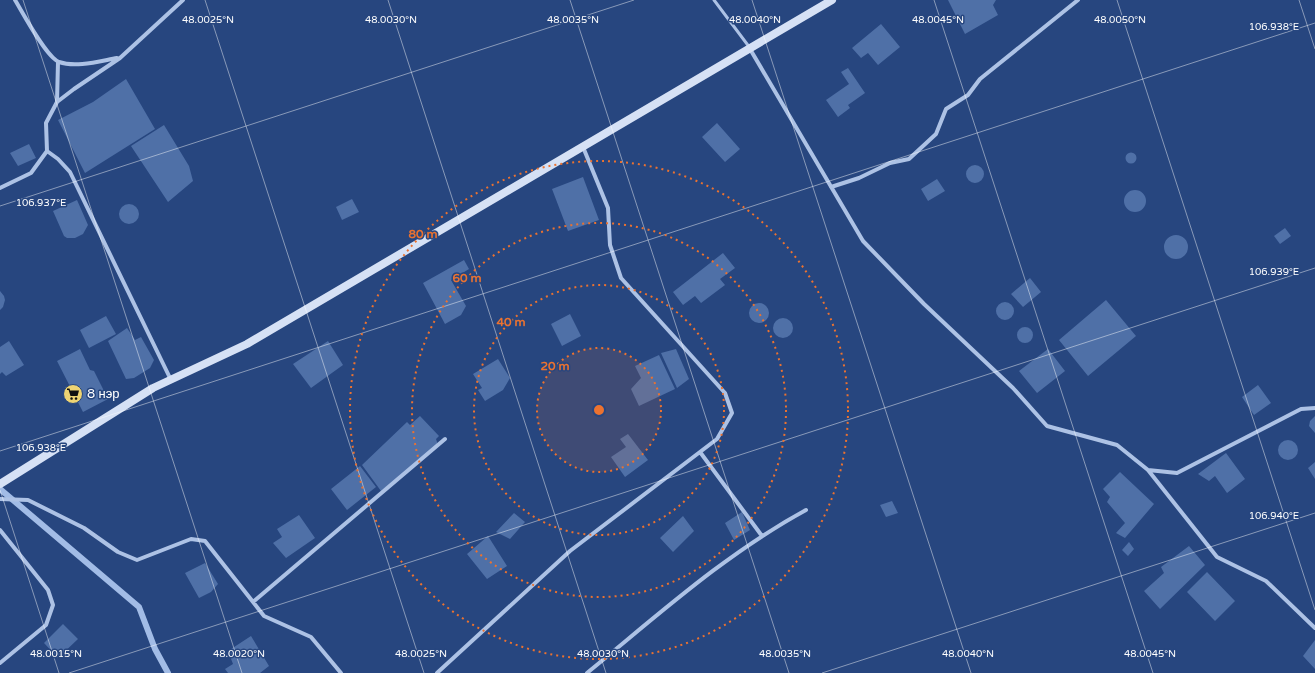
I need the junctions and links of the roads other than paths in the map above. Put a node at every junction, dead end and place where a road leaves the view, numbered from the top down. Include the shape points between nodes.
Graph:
1 (15, 0) edge
2 (183, 0) edge
3 (714, 0) edge
4 (832, 0) edge
5 (1078, 0) edge
6 (750, 48) junction
7 (120, 58) junction
8 (58, 62) junction
9 (57, 102) junction
10 (583, 147) junction
11 (47, 151) junction
12 (831, 186) junction
13 (0, 188) edge
14 (171, 380) junction
15 (1315, 408) edge
16 (445, 439) dead end
17 (700, 452) junction
18 (1148, 470) junction
19 (0, 484) edge
20 (0, 499) edge
21 (806, 510) dead end
22 (0, 530) edge
23 (762, 536) junction
24 (253, 602) junction
25 (1315, 628) edge
26 (0, 663) edge
27 (341, 673) edge
28 (437, 673) edge
29 (587, 673) edge

1 - 8 street via 41,44
2 - 7 street
3 - 6 lane
4 - 6 main road
5 - 12 street via 980,78 968,95 946,109 936,134 909,159 890,163 859,178
6 - 10 main road
6 - 12 street
7 - 8 street via 79,64
7 - 9 street
8 - 9 street
9 - 11 street via 46,123
10 - 14 main road via 248,344
10 - 17 street via 608,208 610,245 621,278 725,393 732,414 717,439
11 - 13 street via 31,173
11 - 14 street via 70,172
12 - 18 street via 864,240 924,304 1014,388 1047,426 1117,445
14 - 19 main road via 153,388
15 - 18 street via 1301,409 1177,473
16 - 24 street
17 - 23 street
17 - 28 street via 570,551
18 - 25 street via 1217,557 1266,581
20 - 24 street via 28,500 84,528 118,552 137,560 191,539 205,541
21 - 23 street
22 - 26 street via 48,590 53,605 46,625
23 - 29 street via 712,571
24 - 27 street via 264,616 311,637

